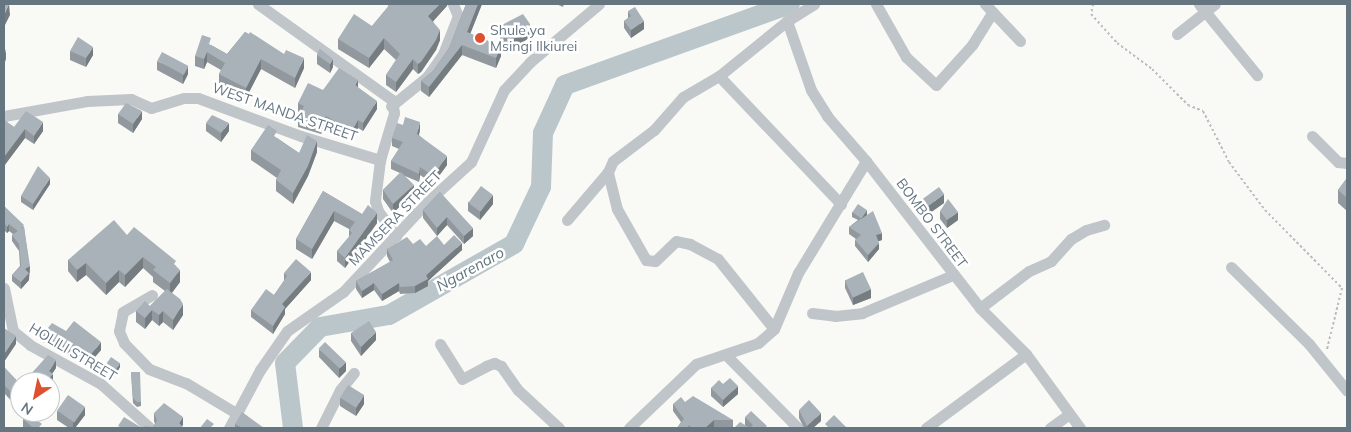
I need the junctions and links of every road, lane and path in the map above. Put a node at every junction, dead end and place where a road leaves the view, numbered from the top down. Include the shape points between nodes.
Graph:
1 (258, 4) edge
2 (453, 4) edge
3 (814, 4) edge
4 (876, 4) edge
5 (1093, 4) edge
6 (595, 5) edge
7 (1206, 6) edge
8 (989, 8) edge
9 (787, 21) junction
10 (1177, 34) dead end
11 (1020, 41) dead end
12 (1257, 75) dead end
13 (719, 76) junction
14 (391, 106) junction
15 (4, 116) edge
16 (1312, 136) dead end
17 (380, 160) junction
18 (866, 161) junction
19 (1343, 163) edge
20 (608, 172) junction
21 (841, 204) junction
22 (568, 220) dead end
23 (1104, 225) dead end
24 (396, 236) junction
25 (1231, 267) dead end
26 (953, 275) junction
27 (4, 288) edge
28 (152, 296) dead end
29 (980, 308) junction
30 (812, 313) dead end
31 (774, 329) junction
32 (440, 344) dead end
33 (1026, 354) junction
34 (727, 356) junction
35 (1324, 360) junction
36 (354, 374) dead end
37 (1347, 391) edge
38 (236, 413) junction
39 (1069, 414) junction
40 (150, 428) edge
41 (230, 428) edge
42 (321, 428) edge
43 (559, 428) edge
44 (629, 428) edge
45 (798, 428) edge
46 (926, 428) edge
47 (1050, 428) edge
48 (1080, 428) edge

1 - 14 street via 384,92 392,100
2 - 14 street via 458,16 443,54 427,78
3 - 9 street
4 - 8 street via 906,57 936,85 972,45
5 - 35 path via 1091,14 1117,43 1152,69 1188,105 1203,111 1229,162 1265,210 1342,288
6 - 24 street, MAMSERA STREET via 519,72 498,102 476,155
7 - 10 street
7 - 12 street
8 - 11 street
9 - 13 street
9 - 18 street, BOMBO STREET via 818,104
13 - 20 street via 677,102 654,130 613,161
13 - 21 street
14 - 17 street via 394,113
15 - 17 street, WEST MANDA STREET via 87,101 131,100 151,108 184,98 198,98 301,136
16 - 19 street
17 - 24 street via 375,201
18 - 21 street
18 - 26 street, BOMBO STREET
20 - 22 street
20 - 31 street via 616,209 641,254 650,263 669,245 681,241 718,259
21 - 31 street via 798,273
23 - 29 street via 1086,230 1071,240 1051,261 1029,271
24 - 38 street, MAMSERA STREET via 343,292 287,331
25 - 35 street
26 - 29 street, BOMBO STREET
26 - 30 street via 862,313 835,316
27 - 40 street, HOLILI STREET via 12,331 30,345 101,384
28 - 38 street via 123,312 119,331 124,343 149,369 186,383
29 - 33 street, BOMBO STREET
31 - 34 street via 758,343
32 - 43 street via 462,379 494,363 501,366 518,390
33 - 39 street, BOMBO STREET
33 - 46 street
34 - 44 street via 696,364
34 - 45 street
35 - 37 street
36 - 42 street via 340,390
38 - 41 street, MAMSERA STREET
39 - 47 street
39 - 48 street, BOMBO STREET

